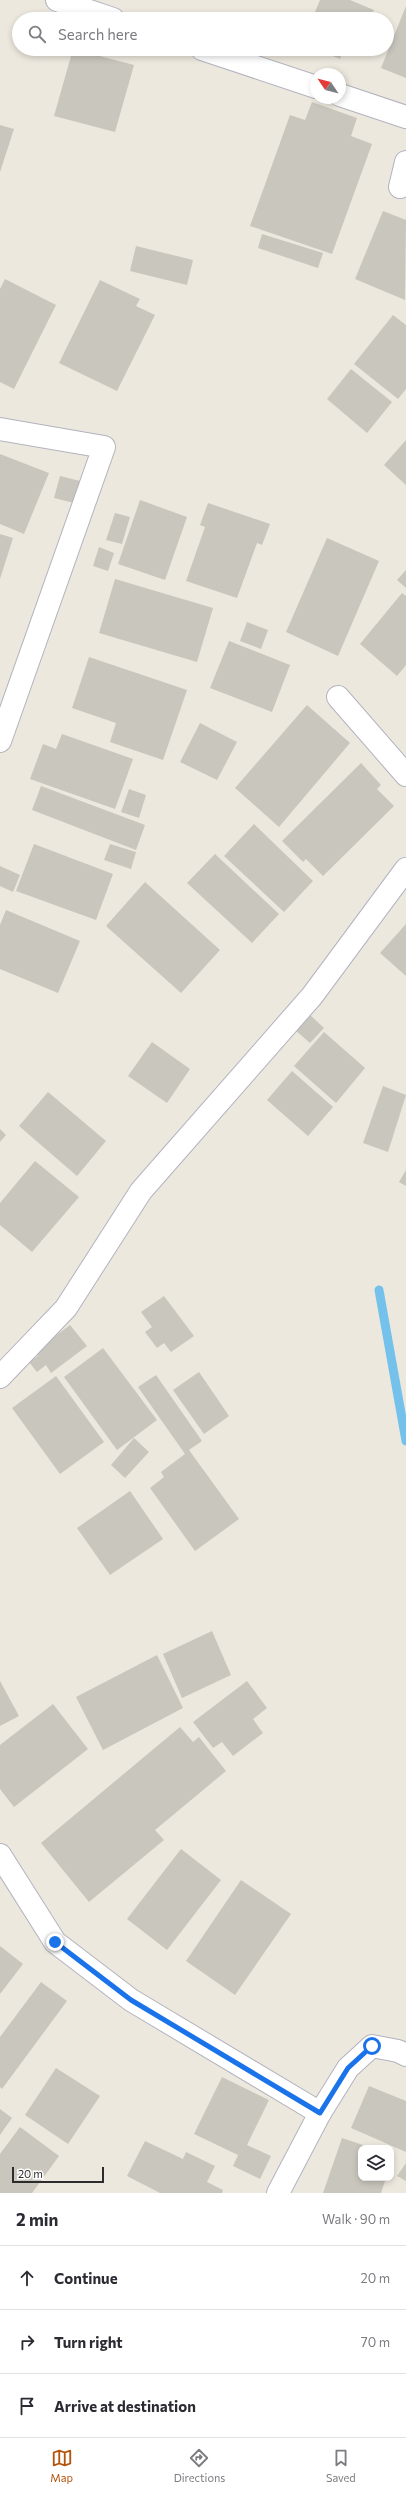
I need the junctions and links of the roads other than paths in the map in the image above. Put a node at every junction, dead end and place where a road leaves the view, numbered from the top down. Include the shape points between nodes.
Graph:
1 (57, 0) edge
2 (92, 12) edge
3 (223, 56) edge
4 (310, 85) edge
5 (346, 97) edge
6 (406, 117) edge
7 (406, 162) edge
8 (400, 187) dead end
9 (0, 429) edge
10 (338, 697) dead end
11 (0, 742) edge
12 (406, 775) edge
13 (406, 868) edge
14 (0, 1376) edge
15 (0, 1855) edge
16 (406, 2055) edge
17 (320, 2113) junction
18 (278, 2193) edge

1 - 2 street
3 - 4 street
5 - 6 street
7 - 8 street
9 - 11 street via 104,447
10 - 12 street
13 - 14 street via 312,996 141,1190 66,1308
15 - 17 street via 55,1942 131,2000
16 - 17 street via 372,2046 348,2068
17 - 18 street

